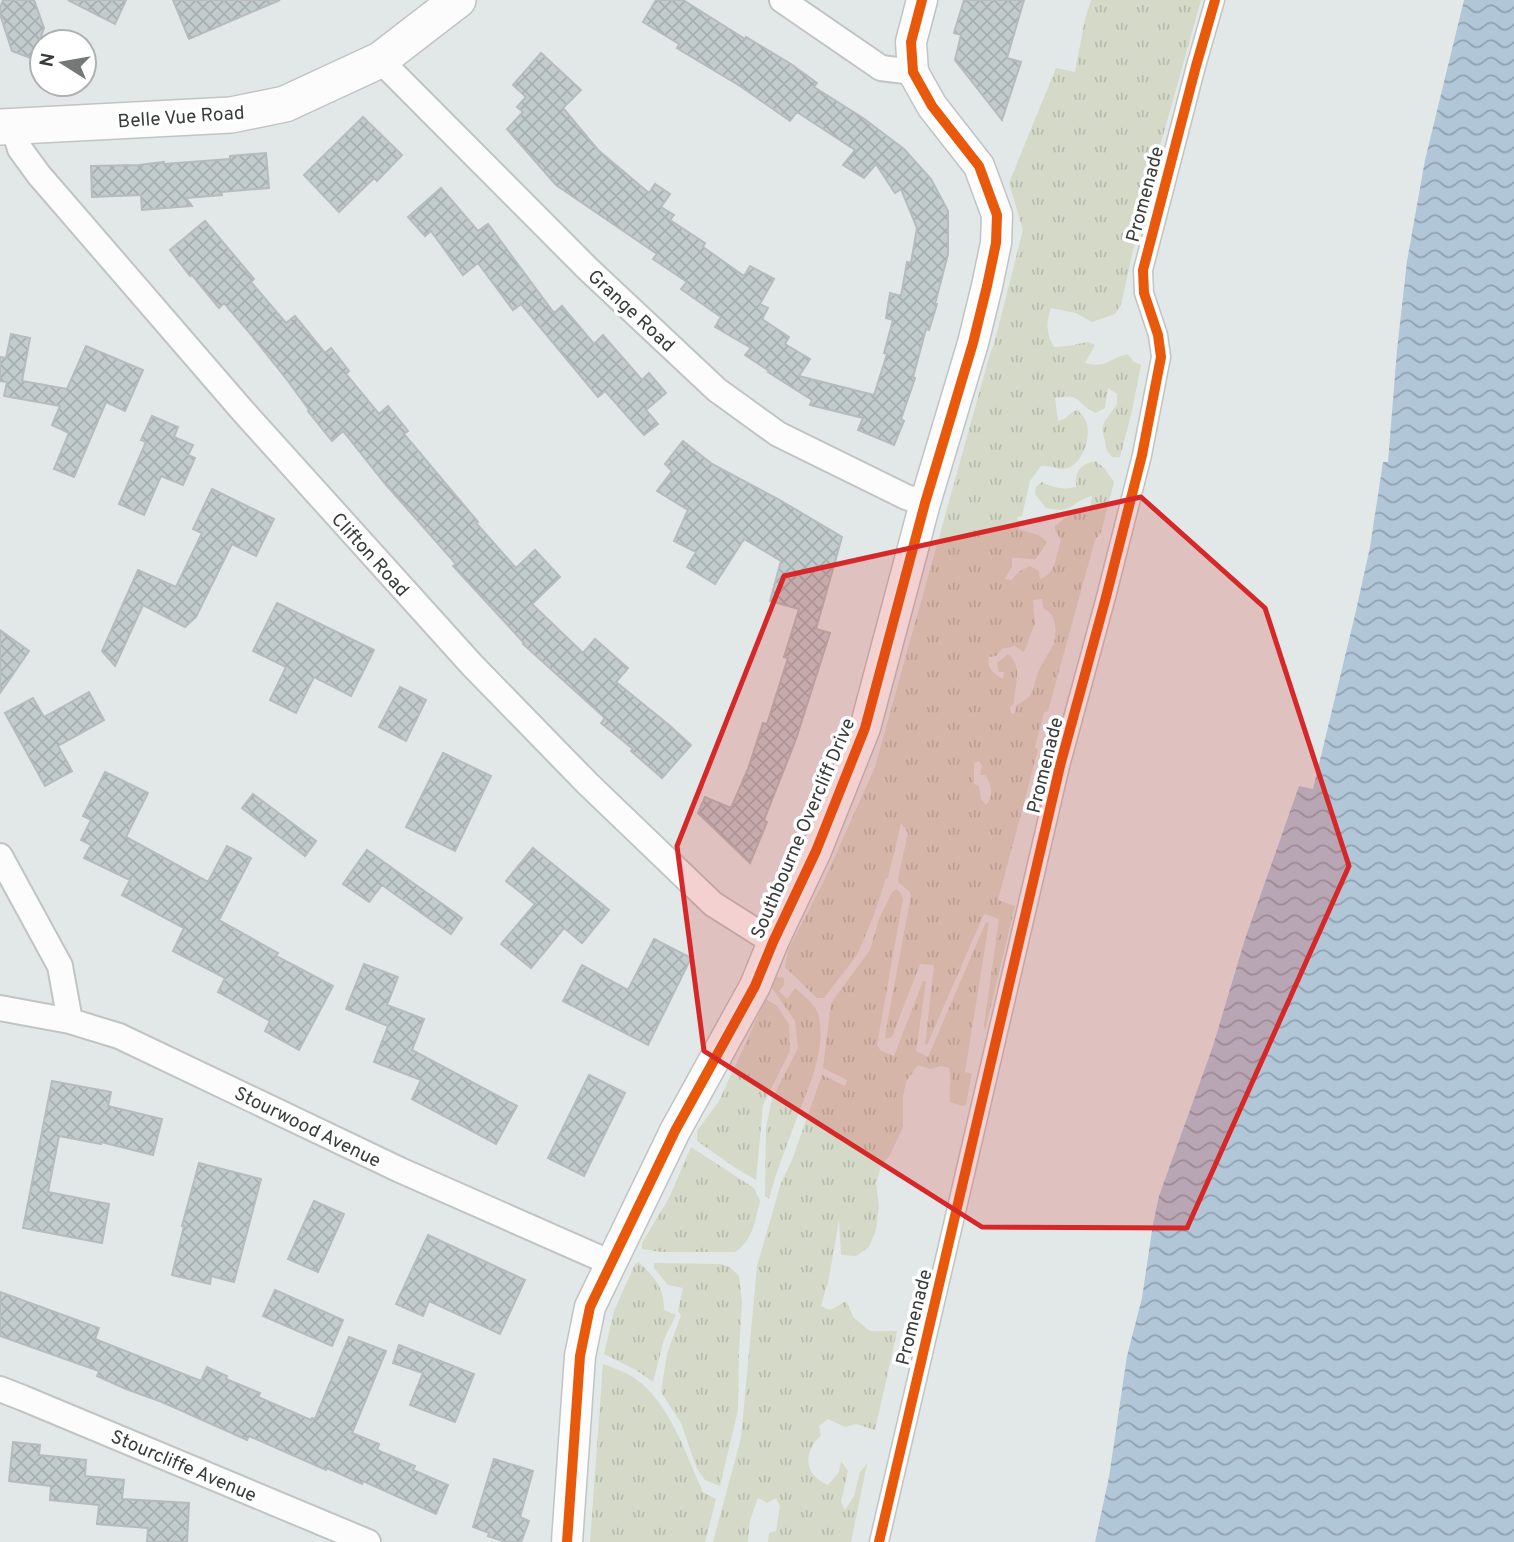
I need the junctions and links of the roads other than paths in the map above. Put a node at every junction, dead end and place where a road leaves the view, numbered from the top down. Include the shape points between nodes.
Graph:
1 (458, 0) edge
2 (782, 0) edge
3 (922, 0) edge
4 (1214, 0) edge
5 (380, 60) junction
6 (913, 72) junction
7 (6, 126) edge
8 (925, 503) junction
9 (0, 856) edge
10 (773, 942) junction
11 (0, 1007) edge
12 (70, 1021) junction
13 (611, 1263) junction
14 (0, 1389) edge
15 (368, 1542) edge
16 (567, 1542) edge
17 (879, 1542) edge

1 - 5 main road, Belle Vue Road
2 - 6 street via 881,68
3 - 6 street, Southbourne Overcliff Drive via 911,43
4 - 17 street, Promenade via 1143,270 1144,293 1161,357 1142,454 1060,766
5 - 7 main road, Belle Vue Road via 285,104 231,115
5 - 8 street, Grange Road via 588,269 717,390 778,434
6 - 8 street, Southbourne Overcliff Drive via 932,106 979,166 997,215 982,309
7 - 10 street, Clifton Road via 39,175 242,410 472,665 666,861 713,904
8 - 10 street, Southbourne Overcliff Drive via 865,729
9 - 12 street via 60,966
10 - 13 street, Southbourne Overcliff Drive via 755,986 675,1131
11 - 12 street, Stourwood Avenue
12 - 13 street, Stourwood Avenue via 118,1036 400,1170
13 - 16 street, Southbourne Overcliff Drive via 590,1307 580,1356
14 - 15 street, Stourcliffe Avenue

